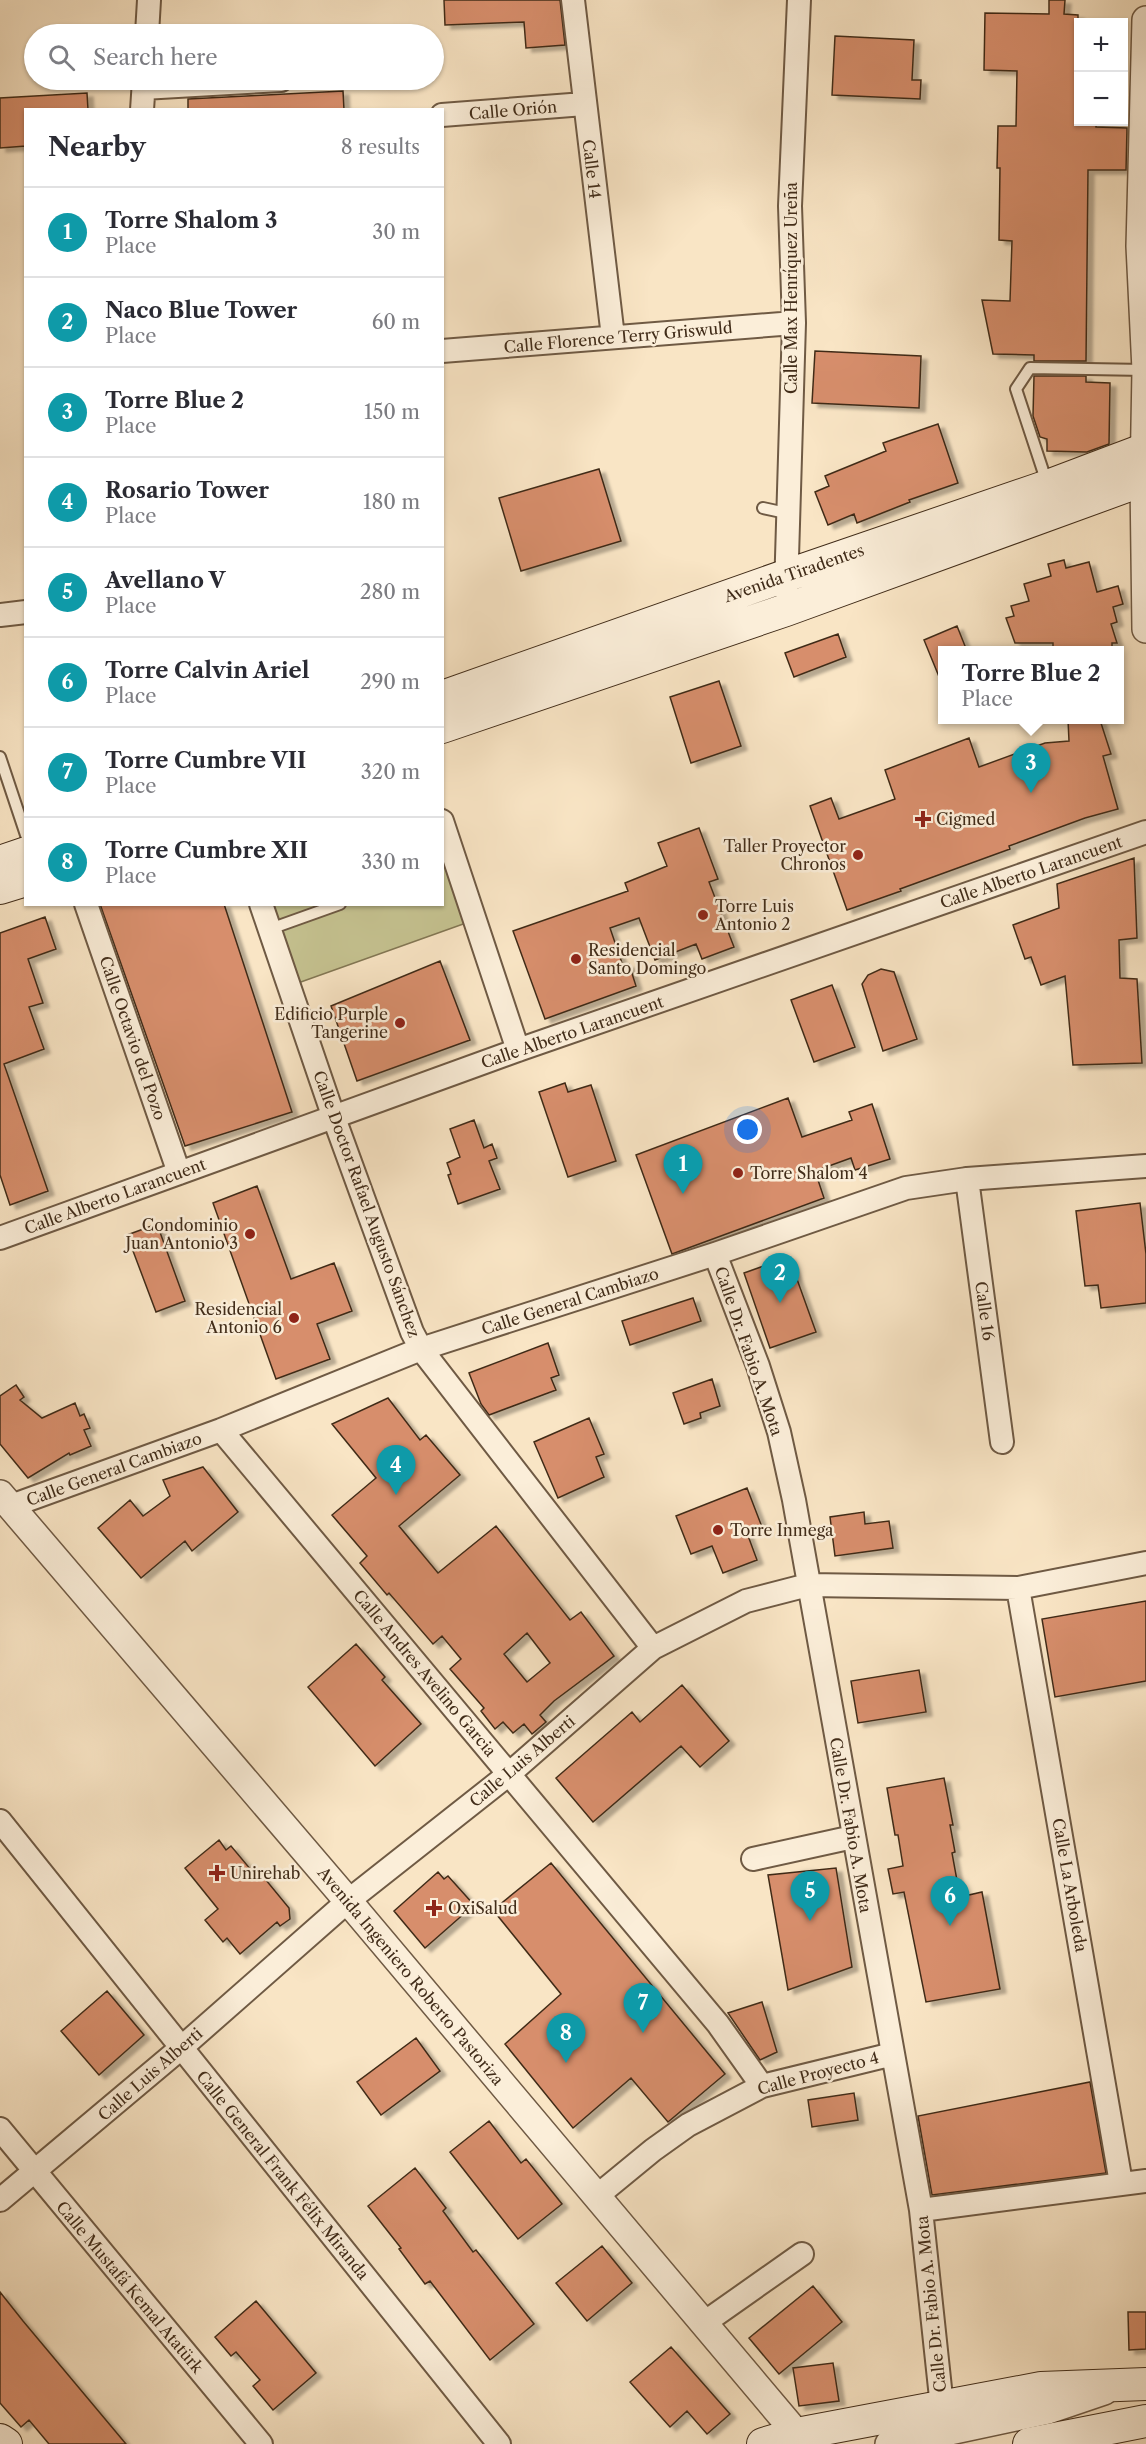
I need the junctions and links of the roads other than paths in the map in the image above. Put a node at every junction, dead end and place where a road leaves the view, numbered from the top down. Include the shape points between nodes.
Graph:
1 (149, 0) edge
2 (573, 0) edge
3 (799, 0) edge
4 (1146, 20) edge
5 (148, 24) edge
6 (166, 90) edge
7 (143, 92) edge
8 (584, 104) junction
9 (444, 115) edge
10 (1143, 237) edge
11 (794, 323) junction
12 (614, 337) junction
13 (444, 351) edge
14 (1146, 370) edge
15 (1145, 464) edge
16 (1048, 486) junction
17 (763, 508) dead end
18 (786, 513) junction
19 (785, 576) junction
20 (786, 610) junction
21 (24, 612) edge
22 (0, 615) edge
23 (1146, 629) edge
24 (444, 696) edge
25 (444, 726) edge
26 (0, 757) edge
27 (444, 827) edge
28 (24, 829) edge
29 (1146, 832) edge
30 (24, 854) edge
31 (0, 862) edge
32 (24, 881) edge
33 (0, 888) edge
34 (87, 906) edge
35 (262, 906) edge
36 (328, 906) edge
37 (310, 909) edge
38 (270, 929) junction
39 (518, 1050) junction
40 (334, 1118) junction
41 (1146, 1166) edge
42 (179, 1173) junction
43 (967, 1179) junction
44 (0, 1238) edge
45 (715, 1254) junction
46 (421, 1349) junction
47 (220, 1430) junction
48 (1002, 1442) dead end
49 (5, 1500) edge
50 (1146, 1563) edge
51 (808, 1586) junction
52 (1018, 1588) junction
53 (653, 1648) junction
54 (509, 1774) junction
55 (0, 1821) edge
56 (853, 1837) junction
57 (753, 1859) dead end
58 (348, 1901) junction
59 (181, 2048) junction
60 (893, 2054) junction
61 (762, 2086) junction
62 (0, 2129) edge
63 (35, 2172) junction
64 (1146, 2181) edge
65 (1120, 2183) junction
66 (597, 2196) junction
67 (0, 2200) edge
68 (921, 2210) junction
69 (802, 2254) dead end
70 (704, 2323) junction
71 (1131, 2385) edge
72 (942, 2407) junction
73 (1146, 2421) edge
74 (797, 2434) junction
75 (0, 2440) edge
76 (6, 2444) edge
77 (261, 2444) edge
78 (499, 2444) edge
79 (763, 2444) edge
80 (889, 2444) edge
81 (1029, 2444) edge

1 - 5 street
2 - 8 street, Calle 14
3 - 11 street, Calle Max Henríquez Ureña via 790,206
4 - 10 street
6 - 7 street
8 - 9 street, Calle Orión
8 - 12 street, Calle 14
10 - 14 street
11 - 12 street, Calle Florence Terry Griswuld
11 - 18 street, Calle Max Henríquez Ureña
12 - 13 street, Calle Florence Terry Griswuld
14 - 15 street
14 - 16 lane via 1030,368 1016,389
15 - 16 main road, Avenida Tiradentes
15 - 20 main road, Avenida Tiradentes
15 - 23 street
16 - 19 main road, Avenida Tiradentes
17 - 18 lane
18 - 19 street, Calle Max Henríquez Ureña
19 - 20 street, Calle Max Henríquez Ureña
19 - 24 main road, Avenida Tiradentes via 547,653
20 - 25 main road, Avenida Tiradentes
21 - 22 street
26 - 28 lane
27 - 39 street
29 - 39 street, Calle Alberto Larancuent
30 - 31 main road
32 - 33 main road
34 - 42 street, Calle Octavio del Pozo
35 - 38 street, Calle Doctor Rafael Augusto Sánchez
36 - 37 lane
37 - 38 lane
38 - 40 street, Calle Doctor Rafael Augusto Sánchez
39 - 40 street, Calle Alberto Larancuent
40 - 42 street, Calle Alberto Larancuent
40 - 46 street, Calle Doctor Rafael Augusto Sánchez via 400,1304
41 - 43 street, Calle General Cambiazo
42 - 44 street, Calle Alberto Larancuent
43 - 45 street, Calle General Cambiazo via 906,1188
43 - 48 street, Calle 16
45 - 46 street, Calle General Cambiazo
45 - 51 street, Calle Dr. Fabio A. Mota via 779,1432
46 - 47 street, Calle General Cambiazo
46 - 53 street, Calle Doctor Rafael Augusto Sánchez
47 - 49 street, Calle General Cambiazo
47 - 54 street, Calle Andres Avelino Garcia
49 - 58 street, Avenida Ingeniero Roberto Pastoriza
50 - 52 street, Calle Luis Alberti
51 - 52 street, Calle Luis Alberti
51 - 53 street, Calle Luis Alberti via 746,1602
51 - 56 street, Calle Dr. Fabio A. Mota
52 - 65 street, Calle La Arboleda
53 - 54 street, Calle Luis Alberti
54 - 58 street, Calle Luis Alberti
54 - 61 street, Calle Andres Avelino Garcia via 718,2024
55 - 59 street, Calle General Frank Félix Miranda
56 - 57 street
56 - 60 street, Calle Dr. Fabio A. Mota
58 - 59 street, Calle Luis Alberti
58 - 66 street, Avenida Ingeniero Roberto Pastoriza
59 - 63 street, Calle Luis Alberti
59 - 78 street, Calle General Frank Félix Miranda
60 - 61 street, Calle Proyecto 4
60 - 68 street, Calle Dr. Fabio A. Mota
61 - 66 street, Calle Proyecto 4 via 688,2125
62 - 63 street, Calle Mustafá Kemal Atatürk
63 - 67 street, Calle Luis Alberti
63 - 77 street, Calle Mustafá Kemal Atatürk
64 - 65 street
65 - 68 street
66 - 70 street, Avenida Ingeniero Roberto Pastoriza
68 - 72 street, Calle Dr. Fabio A. Mota
69 - 70 street
70 - 74 street, Avenida Ingeniero Roberto Pastoriza
71 - 72 main road via 1041,2388
71 - 80 street via 1048,2410
72 - 74 main road
73 - 81 main road
74 - 79 main road
75 - 76 main road

